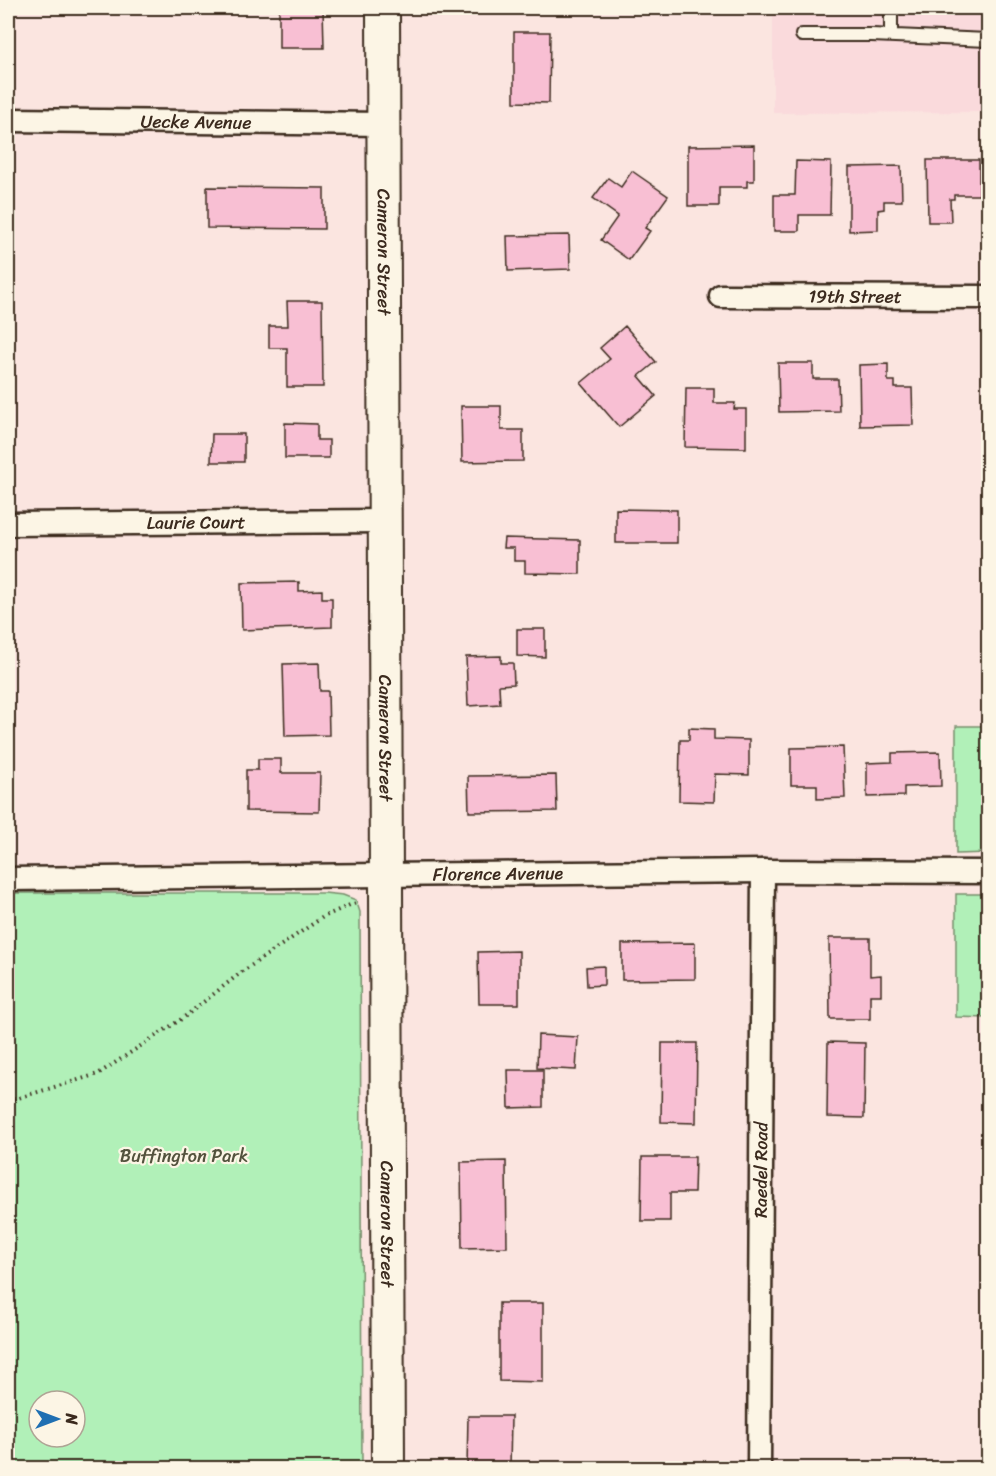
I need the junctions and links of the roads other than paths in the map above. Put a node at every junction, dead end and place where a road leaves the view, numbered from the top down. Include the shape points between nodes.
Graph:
1 (383, 8) edge
2 (891, 8) edge
3 (802, 35) dead end
4 (891, 36) junction
5 (988, 40) edge
6 (8, 120) edge
7 (384, 124) junction
8 (721, 296) dead end
9 (988, 297) edge
10 (384, 521) junction
11 (8, 524) edge
12 (763, 871) junction
13 (988, 872) edge
14 (385, 875) junction
15 (8, 879) edge
16 (388, 1468) edge
17 (759, 1468) edge

1 - 7 main road, Cameron Street
2 - 4 lane
3 - 4 lane
4 - 5 lane
6 - 7 street, Uecke Avenue
7 - 10 main road, Cameron Street
8 - 9 street, 19th Street
10 - 11 street, Laurie Court
10 - 14 main road, Cameron Street
12 - 13 street, Florence Avenue
12 - 14 street, Florence Avenue
12 - 17 street, Raedel Road
14 - 15 street, Florence Avenue
14 - 16 main road, Cameron Street

